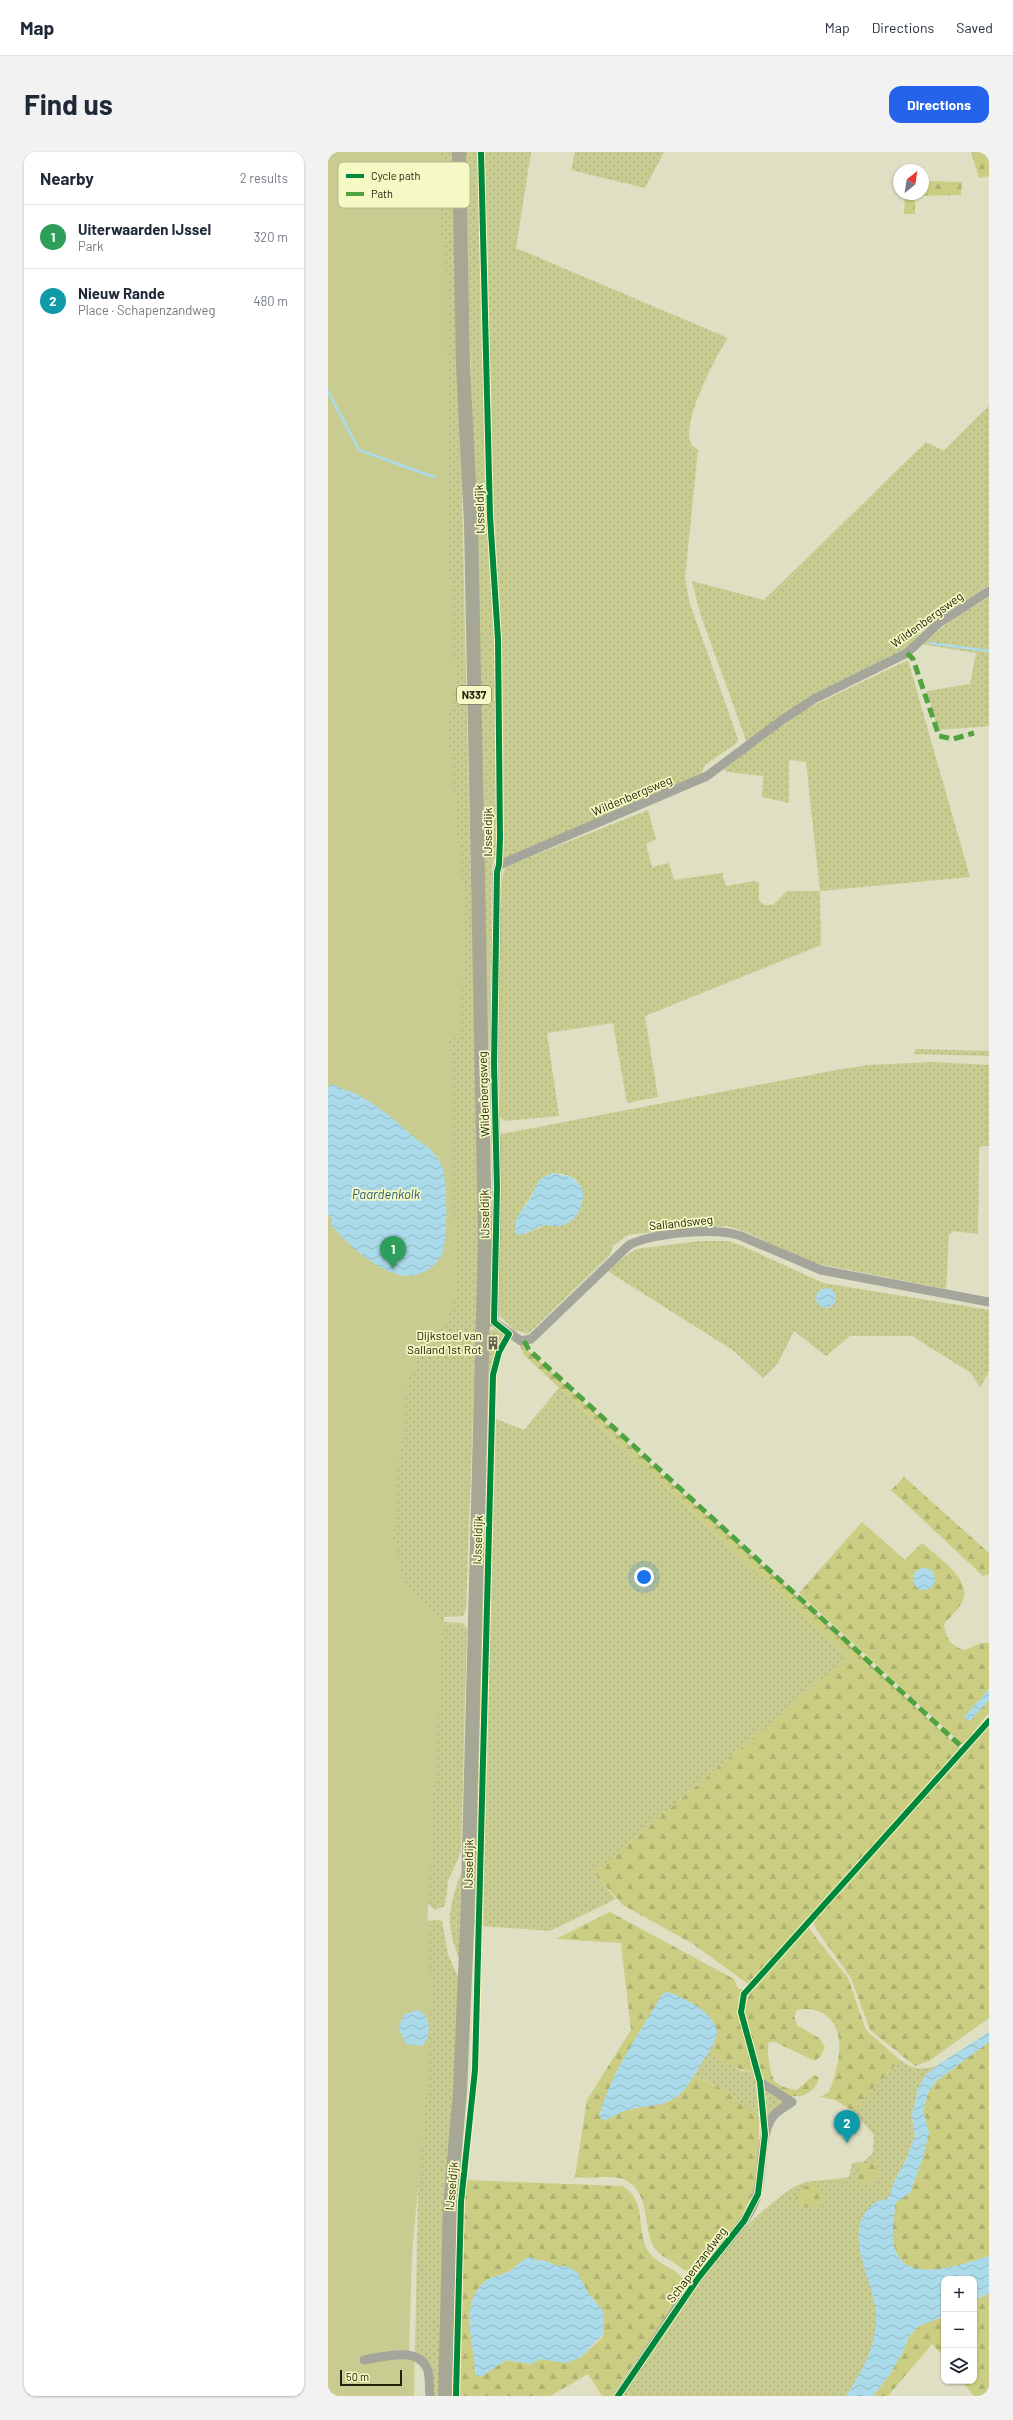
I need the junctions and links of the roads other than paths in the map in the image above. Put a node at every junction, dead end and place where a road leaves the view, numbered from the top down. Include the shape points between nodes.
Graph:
1 (459, 152) edge
2 (459, 162) edge
3 (460, 208) edge
4 (989, 591) edge
5 (989, 1302) edge
6 (488, 1322) junction
7 (760, 2082) dead end
8 (364, 2360) dead end
9 (430, 2396) edge
10 (445, 2396) edge
11 (618, 2396) edge

1 - 2 main road, IJsseldijk / N337
3 - 6 main road, IJsseldijk / N337 via 463,365 471,540
4 - 6 street, Wildenbergsweg via 939,624 907,653 804,706 707,776 499,865 494,1007 497,1187
5 - 6 street, Sallandsweg via 821,1270 737,1234 710,1231 642,1239 628,1245 531,1339 521,1341
6 - 10 main road, IJsseldijk / N337 via 460,2091 450,2206
7 - 11 street, Schapenzandweg via 792,2102 776,2113 768,2124 761,2181 753,2204 735,2233 699,2277
8 - 9 street via 407,2354 416,2357 428,2370

